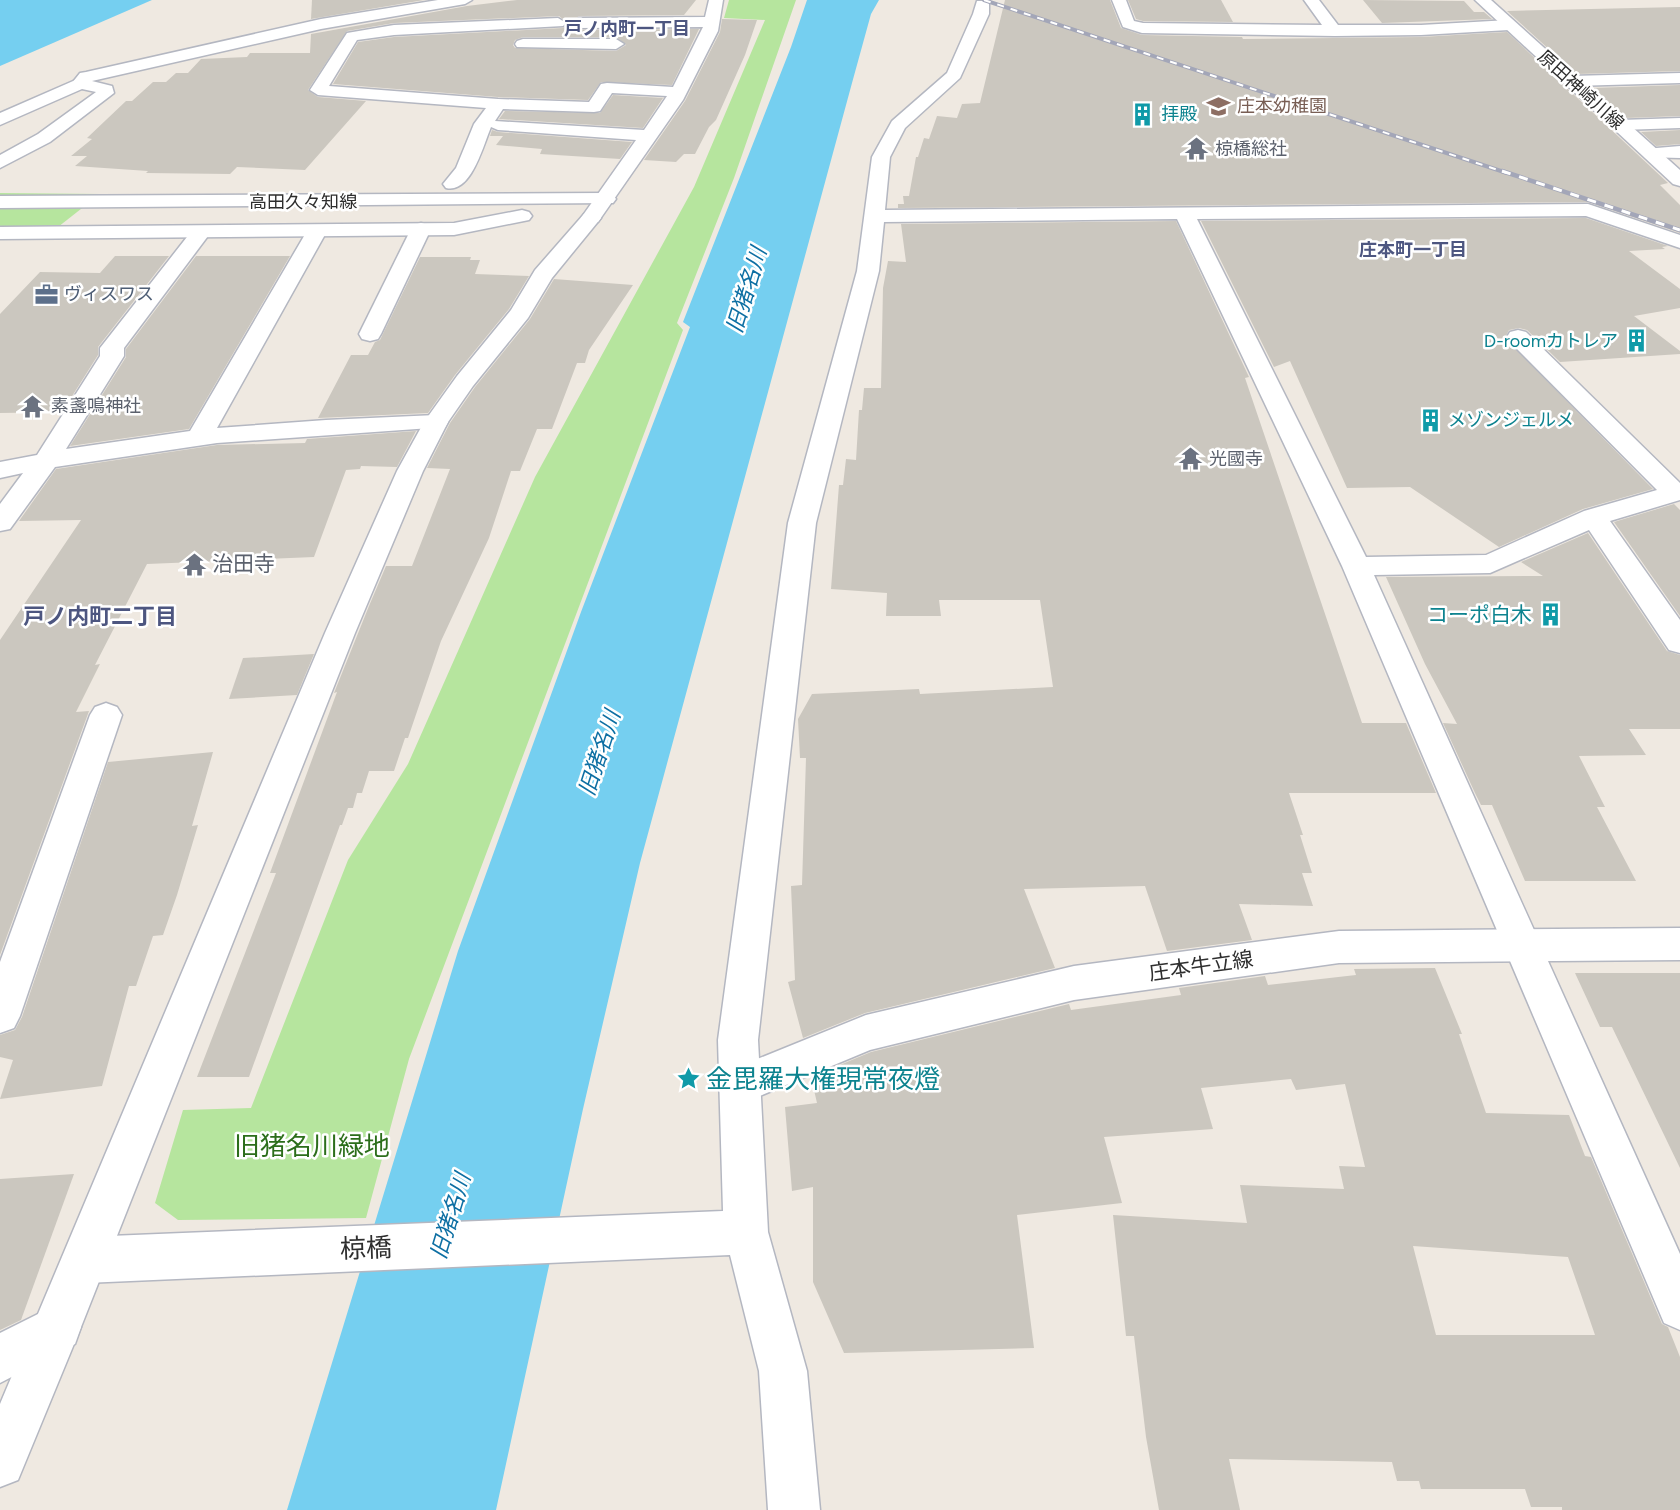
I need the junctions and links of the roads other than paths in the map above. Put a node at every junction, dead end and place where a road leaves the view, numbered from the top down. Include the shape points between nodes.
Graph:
1 (716, 0) edge
2 (1119, 0) edge
3 (1311, 0) edge
4 (1482, 0) edge
5 (457, 1) edge
6 (982, 4) dead end
7 (558, 5) dead end
8 (712, 22) junction
9 (558, 23) junction
10 (1509, 25) junction
11 (322, 31) junction
12 (1335, 31) junction
13 (352, 36) junction
14 (476, 43) dead end
15 (512, 44) dead end
16 (616, 44) dead end
17 (1680, 78) edge
18 (1572, 81) junction
19 (80, 83) junction
20 (678, 92) junction
21 (498, 104) junction
22 (0, 120) edge
23 (1680, 123) edge
24 (483, 124) junction
25 (1621, 125) junction
26 (649, 136) junction
27 (1680, 152) edge
28 (1651, 153) junction
29 (0, 162) edge
30 (1680, 180) edge
31 (453, 184) junction
32 (0, 185) edge
33 (480, 201) junction
34 (0, 202) edge
35 (598, 209) junction
36 (108, 210) junction
37 (1184, 214) junction
38 (522, 216) junction
39 (876, 216) junction
40 (0, 217) edge
41 (422, 230) junction
42 (317, 231) junction
43 (201, 232) junction
44 (0, 233) edge
45 (1680, 242) edge
46 (370, 334) dead end
47 (1518, 338) dead end
48 (436, 422) junction
49 (199, 438) junction
50 (47, 459) junction
51 (0, 470) edge
52 (1677, 491) edge
53 (1594, 517) junction
54 (0, 523) edge
55 (1356, 566) junction
56 (1680, 643) edge
57 (106, 715) dead end
58 (1680, 944) edge
59 (1521, 947) junction
60 (0, 1016) edge
61 (738, 1086) junction
62 (746, 1232) junction
63 (85, 1260) junction
64 (1680, 1307) edge
65 (58, 1327) junction
66 (0, 1359) edge
67 (0, 1462) edge
68 (794, 1510) edge

1 - 8 street
2 - 12 street via 1128,24 1142,28
3 - 12 street
4 - 10 street, 原田神崎川線
5 - 11 street
6 - 39 street via 954,75 898,125 881,157
7 - 9 street
8 - 9 street
8 - 20 street
9 - 13 street via 394,30
10 - 12 street
10 - 18 street, 原田神崎川線
11 - 13 street
11 - 19 street via 239,42 86,77
13 - 14 street
13 - 21 street via 318,90
15 - 16 street
17 - 18 street
18 - 25 street, 原田神崎川線
19 - 22 street
19 - 29 street via 101,87 106,93 44,138
20 - 21 street via 607,88 594,107
20 - 26 street
21 - 24 street
23 - 25 street
24 - 26 street
24 - 31 street via 465,169
25 - 28 street, 原田神崎川線
26 - 35 street
27 - 28 street
28 - 30 street, 原田神崎川線
31 - 32 street
31 - 33 street
33 - 35 street, 高田久々知線
33 - 36 street, 高田久々知線
34 - 36 street, 高田久々知線
35 - 38 street, 高田久々知線
35 - 48 street via 543,275 520,313
36 - 38 street, 高田久々知線
36 - 40 street, 高田久々知線
37 - 39 street
37 - 45 street via 1588,210
37 - 55 street
38 - 41 street via 454,229
39 - 61 street via 868,271 802,523 738,1040
41 - 42 street
41 - 46 street
42 - 43 street
42 - 49 street
43 - 44 street
43 - 50 street via 112,348 112,356
47 - 52 street
48 - 49 street via 332,426
48 - 63 street via 410,471 340,633
49 - 50 street
50 - 51 street
50 - 54 street
52 - 53 street
53 - 55 street via 1490,564
53 - 56 street
55 - 59 street
57 - 60 street
58 - 59 street, 庄本牛立線
59 - 61 street, 庄本牛立線 via 1339,947 1074,983 866,1034
59 - 64 street
61 - 62 street
62 - 63 street, 椋橋
62 - 68 street via 783,1371
63 - 65 street
65 - 66 street
65 - 67 street

